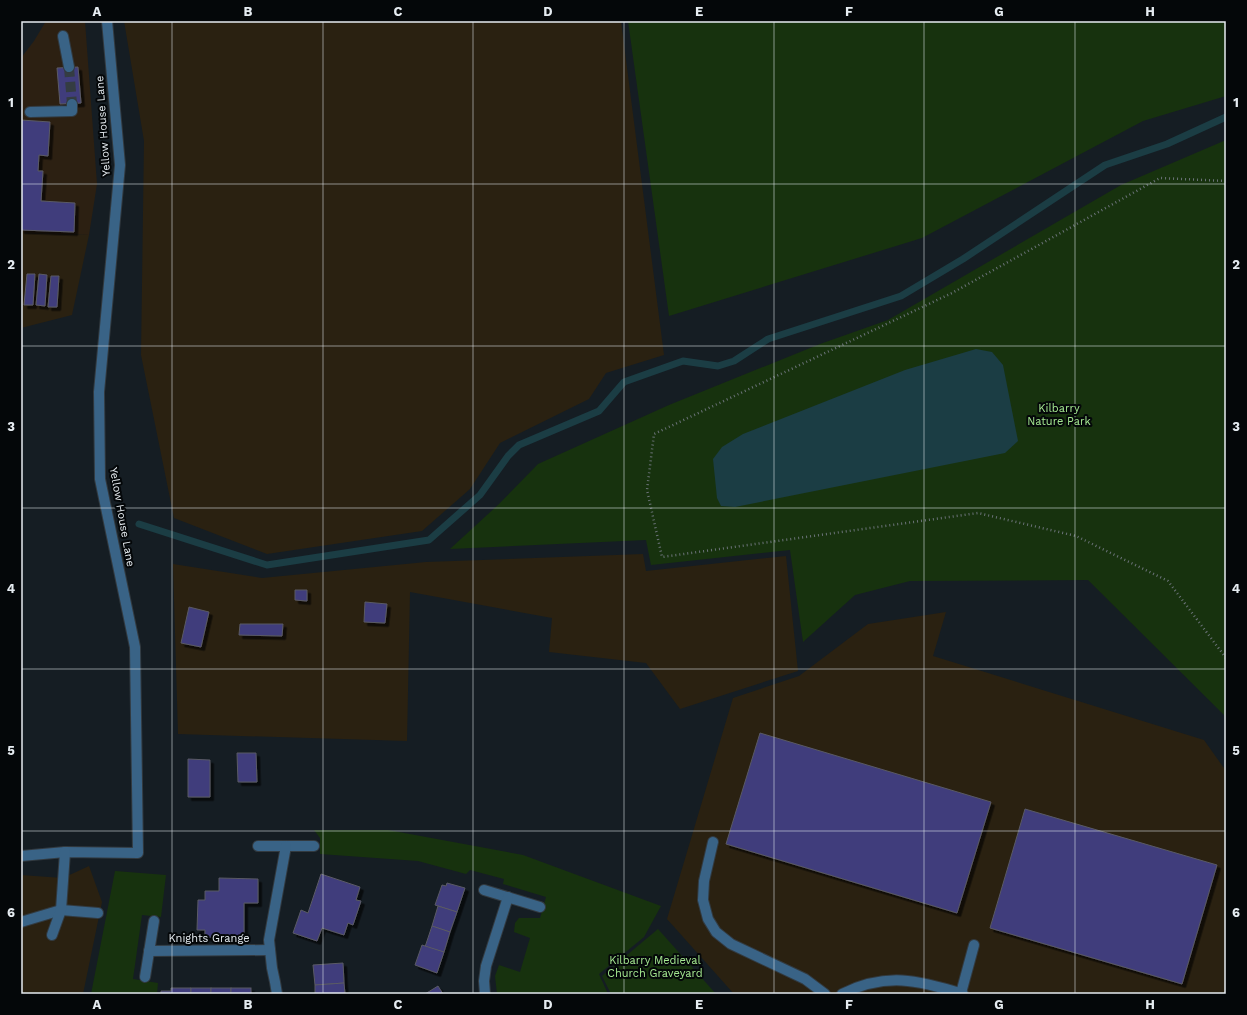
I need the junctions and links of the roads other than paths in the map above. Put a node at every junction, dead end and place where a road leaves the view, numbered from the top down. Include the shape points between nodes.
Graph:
1 (107, 21) edge
2 (63, 36) dead end
3 (69, 67) tunnel mouth
4 (72, 104) dead end
5 (30, 112) dead end
6 (713, 842) dead end
7 (258, 846) dead end
8 (286, 846) junction
9 (314, 846) dead end
10 (65, 852) junction
11 (21, 856) edge
12 (484, 890) dead end
13 (508, 897) junction
14 (540, 906) dead end
15 (61, 910) junction
16 (98, 913) dead end
17 (154, 921) dead end
18 (21, 922) edge
19 (52, 935) dead end
20 (974, 945) dead end
21 (149, 950) junction
22 (270, 950) junction
23 (146, 977) dead end
24 (847, 993) edge
25 (277, 994) edge
26 (485, 994) edge
27 (825, 994) edge
28 (962, 994) edge

1 - 10 street, Yellow House Lane via 120,165 99,392 100,479 135,647 138,853
2 - 3 street
4 - 5 street via 72,111
6 - 27 street via 704,881 703,900 708,919 716,932 731,944 805,979
7 - 8 street
8 - 9 street
8 - 22 street
10 - 11 street, Yellow House Lane
10 - 15 street
12 - 13 street
13 - 14 street
13 - 26 street via 486,966
15 - 16 street
15 - 18 street
15 - 19 street
17 - 21 street, Knights Grange
20 - 28 street
21 - 22 street, Knights Grange
21 - 23 street, Knights Grange
22 - 25 street
24 - 28 street via 874,982 904,980 930,984

